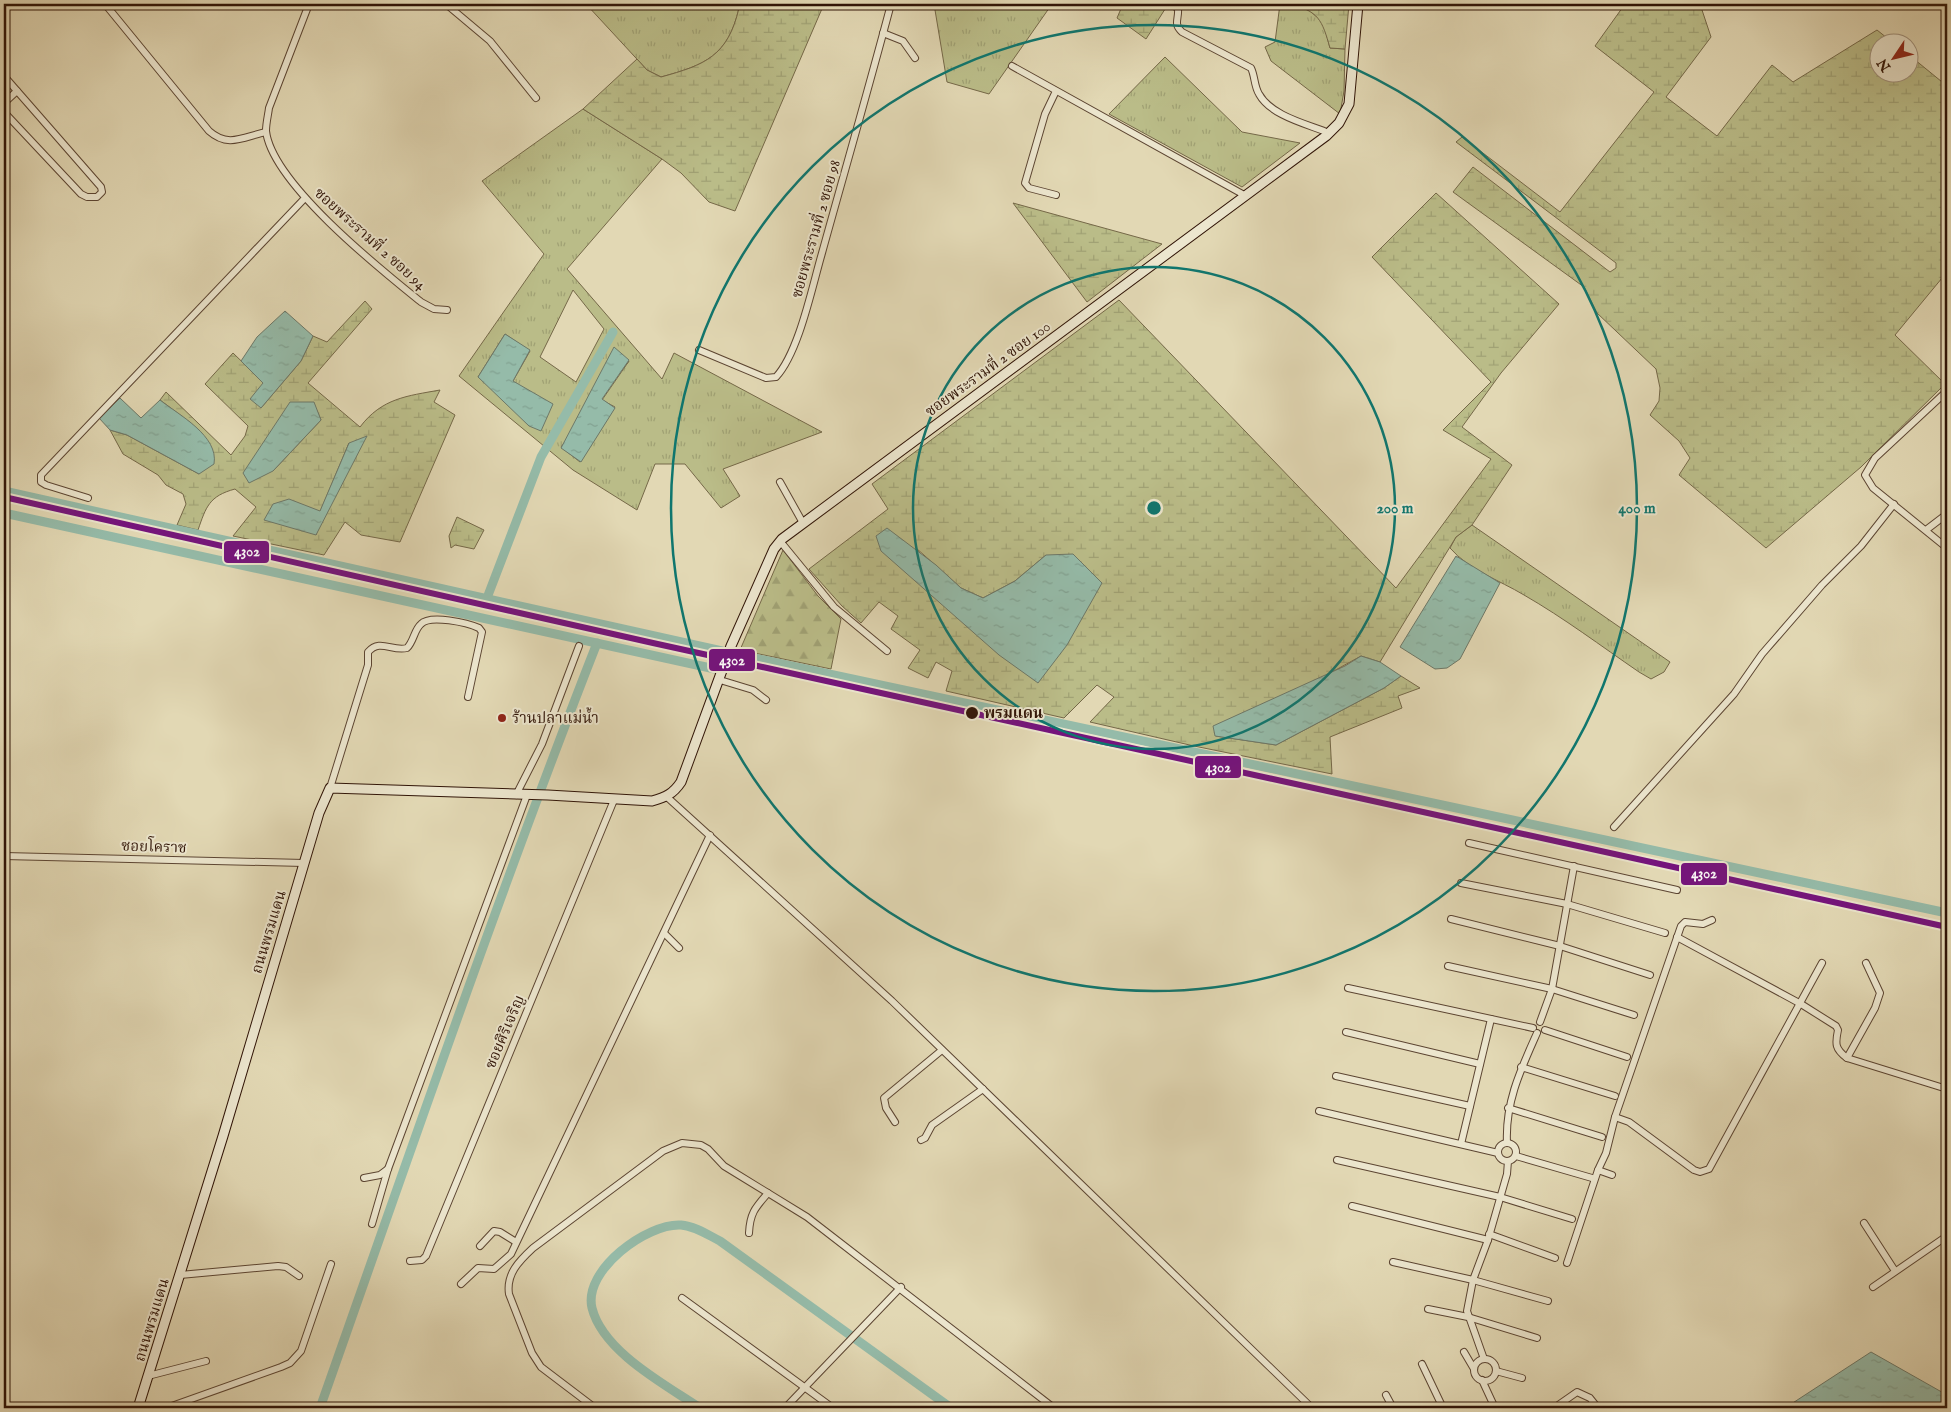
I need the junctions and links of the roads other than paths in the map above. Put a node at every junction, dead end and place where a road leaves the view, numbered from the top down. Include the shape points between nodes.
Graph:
1 (105, 4) edge
2 (310, 4) edge
3 (446, 4) edge
4 (891, 4) edge
5 (1172, 4) edge
6 (1358, 4) edge
7 (883, 33) junction
8 (915, 58) dead end
9 (1012, 66) dead end
10 (4, 76) edge
11 (1056, 90) junction
12 (17, 91) junction
13 (536, 98) dead end
14 (4, 103) edge
15 (4, 112) edge
16 (266, 132) junction
17 (1329, 133) junction
18 (1056, 195) dead end
19 (1246, 196) junction
20 (305, 198) junction
21 (447, 310) dead end
22 (699, 350) dead end
23 (1947, 391) edge
24 (780, 482) dead end
25 (88, 498) dead end
26 (1894, 504) junction
27 (1947, 514) edge
28 (803, 523) junction
29 (1926, 530) junction
30 (780, 542) junction
31 (1947, 548) edge
32 (579, 646) dead end
33 (886, 651) dead end
34 (720, 680) junction
35 (468, 697) dead end
36 (766, 700) dead end
37 (330, 788) junction
38 (516, 795) junction
39 (532, 795) junction
40 (667, 797) junction
41 (614, 800) junction
42 (1614, 827) dead end
43 (710, 835) junction
44 (1469, 843) dead end
45 (4, 856) edge
46 (304, 863) junction
47 (1574, 866) junction
48 (1461, 883) dead end
49 (1677, 890) dead end
50 (1567, 904) junction
51 (1451, 919) dead end
52 (1712, 920) dead end
53 (664, 932) junction
54 (1666, 933) dead end
55 (1677, 937) junction
56 (1560, 946) junction
57 (679, 948) dead end
58 (1822, 963) dead end
59 (1866, 963) dead end
60 (1448, 966) dead end
61 (1650, 976) dead end
62 (1348, 988) dead end
63 (1552, 989) junction
64 (1801, 1004) junction
65 (1634, 1015) dead end
66 (1491, 1020) junction
67 (1540, 1022) junction
68 (1535, 1030) junction
69 (1544, 1030) junction
70 (1346, 1032) dead end
71 (942, 1050) junction
72 (1627, 1057) dead end
73 (1847, 1058) junction
74 (1480, 1064) junction
75 (1522, 1068) junction
76 (1336, 1076) dead end
77 (983, 1089) junction
78 (1947, 1089) edge
79 (1614, 1096) dead end
80 (1470, 1106) junction
81 (1508, 1108) junction
82 (1319, 1111) dead end
83 (1615, 1117) junction
84 (895, 1122) dead end
85 (1602, 1137) dead end
86 (921, 1140) dead end
87 (1507, 1143) junction
88 (1461, 1144) junction
89 (1498, 1153) junction
90 (1516, 1156) junction
91 (1337, 1160) dead end
92 (1508, 1161) junction
93 (388, 1169) junction
94 (1598, 1170) junction
95 (1612, 1175) dead end
96 (364, 1178) dead end
97 (1592, 1178) dead end
98 (768, 1192) junction
99 (1500, 1197) junction
100 (1352, 1206) dead end
101 (1572, 1219) dead end
102 (1864, 1223) dead end
103 (372, 1224) dead end
104 (748, 1233) dead end
105 (1947, 1236) edge
106 (1488, 1237) junction
107 (516, 1242) junction
108 (480, 1246) dead end
109 (1554, 1258) dead end
110 (410, 1261) dead end
111 (1393, 1262) dead end
112 (331, 1264) dead end
113 (1567, 1264) dead end
114 (1895, 1271) junction
115 (180, 1275) junction
116 (299, 1276) dead end
117 (1473, 1280) junction
118 (461, 1284) dead end
119 (1873, 1286) dead end
120 (901, 1287) junction
121 (682, 1298) dead end
122 (1548, 1300) dead end
123 (1428, 1309) dead end
124 (1468, 1317) junction
125 (1537, 1338) dead end
126 (1464, 1352) dead end
127 (1484, 1359) junction
128 (206, 1361) dead end
129 (1422, 1364) dead end
130 (1474, 1369) junction
131 (1496, 1371) junction
132 (148, 1376) junction
133 (1522, 1378) dead end
134 (1482, 1380) junction
135 (805, 1388) junction
136 (1386, 1394) dead end
137 (138, 1408) edge
138 (166, 1408) edge
139 (595, 1408) edge
140 (786, 1408) edge
141 (832, 1408) edge
142 (1054, 1408) edge
143 (1312, 1408) edge
144 (1393, 1408) edge
145 (1443, 1408) edge
146 (1495, 1408) edge
147 (1554, 1408) edge
148 (1598, 1408) edge

1 - 16 street via 208,131 218,139 226,141
2 - 16 street via 275,92
3 - 13 street via 490,41
4 - 7 street, ซอยพระรามที่ 2 ซอย 98
5 - 17 street via 1178,10 1177,28 1251,68 1260,96 1268,104 1284,115
6 - 17 main road, ซอยพระรามที่ 2 ซอย 100 via 1349,104 1339,123
7 - 8 street via 903,41
7 - 22 street, ซอยพระรามที่ 2 ซอย 98 via 801,324 783,368 776,377 766,378
9 - 11 street
10 - 12 street
11 - 18 street via 1045,114 1025,183 1029,188
11 - 19 street
12 - 14 street
12 - 15 street via 102,192 97,197 81,194
16 - 20 street, ซอยพระรามที่ 2 ซอย 94 via 276,156
17 - 19 main road, ซอยพระรามที่ 2 ซอย 100
19 - 28 main road, ซอยพระรามที่ 2 ซอย 100
20 - 21 street, ซอยพระรามที่ 2 ซอย 94 via 421,302 434,309
20 - 25 street via 41,475 41,482 46,485
23 - 26 street via 1866,469 1869,483
24 - 28 street
26 - 29 street
26 - 42 street via 1857,550 1762,654 1734,694
27 - 29 street
28 - 30 main road, ซอยพระรามที่ 2 ซอย 100
29 - 31 street
30 - 33 street via 834,607
30 - 34 main road, ซอยพระรามที่ 2 ซอย 100 via 731,646
32 - 38 street via 542,744
34 - 36 street via 753,690
34 - 40 main road, ซอยพระรามที่ 2 ซอย 100 via 681,782
35 - 37 street via 482,632 479,628 429,619 421,624 407,648 372,646
37 - 38 main road
37 - 46 main road, ถนนพรมแดน
38 - 39 main road
39 - 41 main road
39 - 93 street
40 - 41 main road via 652,801
40 - 43 street
41 - 110 street, ซอยศิริเจริญ via 426,1256 422,1260
43 - 53 street
43 - 71 street via 892,1000
44 - 47 street
45 - 46 street, ซอยโคราช
46 - 115 main road, ถนนพรมแดน
47 - 49 street
47 - 50 street
48 - 50 street
50 - 54 street
50 - 56 street
51 - 56 street
52 - 55 street via 1703,924 1685,922
53 - 57 street
53 - 107 street
55 - 64 street
55 - 83 street
56 - 61 street
56 - 63 street
58 - 64 street
59 - 73 street via 1880,992 1875,1008
60 - 63 street
62 - 66 street
63 - 65 street
63 - 67 street
64 - 73 street via 1836,1026 1836,1049
64 - 83 street via 1705,1172 1694,1170 1628,1122
66 - 68 street
66 - 74 street
67 - 68 street via 1534,1024
67 - 69 street via 1545,1026
68 - 69 street
68 - 75 street
69 - 72 street
70 - 74 street
71 - 77 street
71 - 84 street via 884,1098
73 - 78 street
74 - 80 street
75 - 79 street
75 - 81 street
76 - 80 street
77 - 86 street via 932,1125
77 - 143 street
80 - 88 street
81 - 85 street
81 - 87 street
82 - 88 street
83 - 94 street via 1606,1154
87 - 89 street via 1500,1147
87 - 90 street via 1514,1146
88 - 89 street
89 - 92 street
90 - 92 street
90 - 97 street
91 - 99 street
92 - 99 street
93 - 96 street
93 - 103 street
94 - 95 street
94 - 113 street
98 - 104 street via 752,1212
98 - 120 street
98 - 139 street via 724,1166 701,1145 682,1143 673,1146 534,1248 517,1264 507,1284 508,1294 536,1360
99 - 101 street
99 - 106 street
100 - 106 street
102 - 114 street
105 - 114 street
106 - 109 street
106 - 117 street
107 - 108 street via 496,1231
107 - 118 street via 511,1254 501,1264 491,1270 478,1268
111 - 117 street
112 - 138 street via 297,1357 281,1367
114 - 119 street
115 - 116 street via 278,1266 286,1267
115 - 132 main road, ถนนพรมแดน
117 - 122 street
117 - 124 street
120 - 135 street
120 - 142 street
121 - 135 street
123 - 124 street
124 - 125 street
124 - 127 street
126 - 130 street
127 - 130 street via 1478,1361
127 - 131 street via 1494,1363
128 - 132 street
129 - 145 street
130 - 134 street
131 - 133 street
131 - 134 street via 1492,1378
132 - 137 main road, ถนนพรมแดน
134 - 146 street
135 - 140 street
135 - 141 street
136 - 144 street
147 - 148 street via 1577,1392 1590,1398

